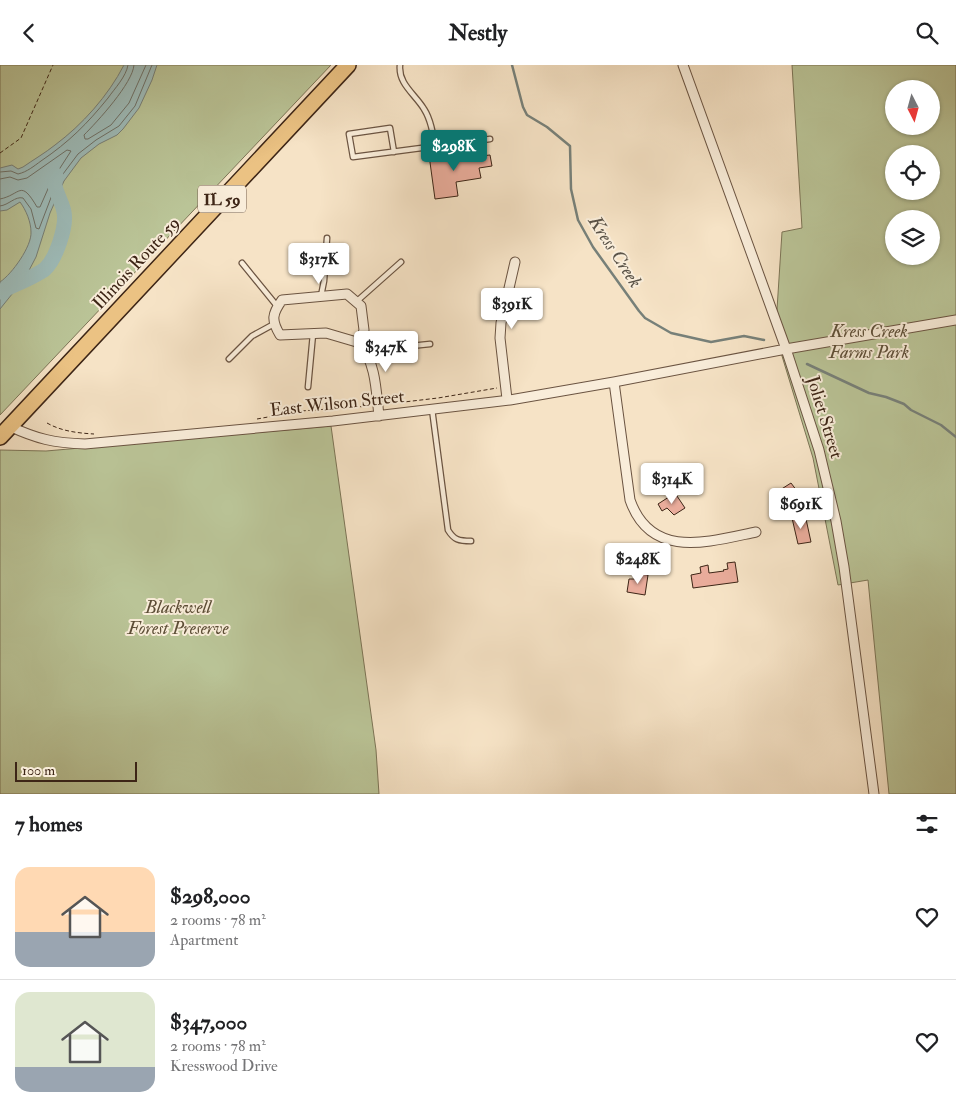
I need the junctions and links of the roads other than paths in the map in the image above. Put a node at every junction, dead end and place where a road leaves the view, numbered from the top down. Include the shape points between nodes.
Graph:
1 (348, 65) edge
2 (400, 65) edge
3 (683, 65) edge
4 (490, 139) dead end
5 (435, 147) junction
6 (394, 151) junction
7 (327, 238) dead end
8 (400, 262) dead end
9 (515, 262) dead end
10 (242, 263) dead end
11 (322, 297) junction
12 (356, 302) junction
13 (277, 306) junction
14 (956, 320) edge
15 (274, 324) junction
16 (313, 334) junction
17 (360, 343) junction
18 (430, 343) dead end
19 (786, 349) junction
20 (368, 354) junction
21 (229, 359) dead end
22 (614, 382) junction
23 (308, 387) dead end
24 (507, 399) junction
25 (432, 409) junction
26 (379, 415) junction
27 (5, 431) edge
28 (756, 532) dead end
29 (471, 541) dead end
30 (874, 794) edge

1 - 27 main road, Illinois Route 59 / IL 59
2 - 5 lane via 402,81 429,119
3 - 19 street, Joliet Street
4 - 5 lane
5 - 6 lane
6 - 6 lane via 353,157 349,134 390,128
7 - 11 lane
8 - 12 lane
9 - 24 street via 500,338
10 - 13 lane
11 - 12 street via 347,294
11 - 13 street via 282,299
12 - 17 street via 361,306 364,330
13 - 15 street
14 - 19 street, East Wilson Street
15 - 16 street via 280,335
15 - 21 lane via 252,336
16 - 17 street via 326,333
16 - 23 lane
17 - 20 street
18 - 20 lane
19 - 22 street, East Wilson Street
19 - 30 street, Joliet Street via 819,451 836,521
20 - 26 street via 375,376
22 - 24 street, East Wilson Street
22 - 28 street via 630,500 636,516 646,528 661,539 674,543
24 - 25 street, East Wilson Street
25 - 26 street, East Wilson Street
25 - 29 lane via 448,530 459,541
26 - 27 street, East Wilson Street via 85,444 49,441

